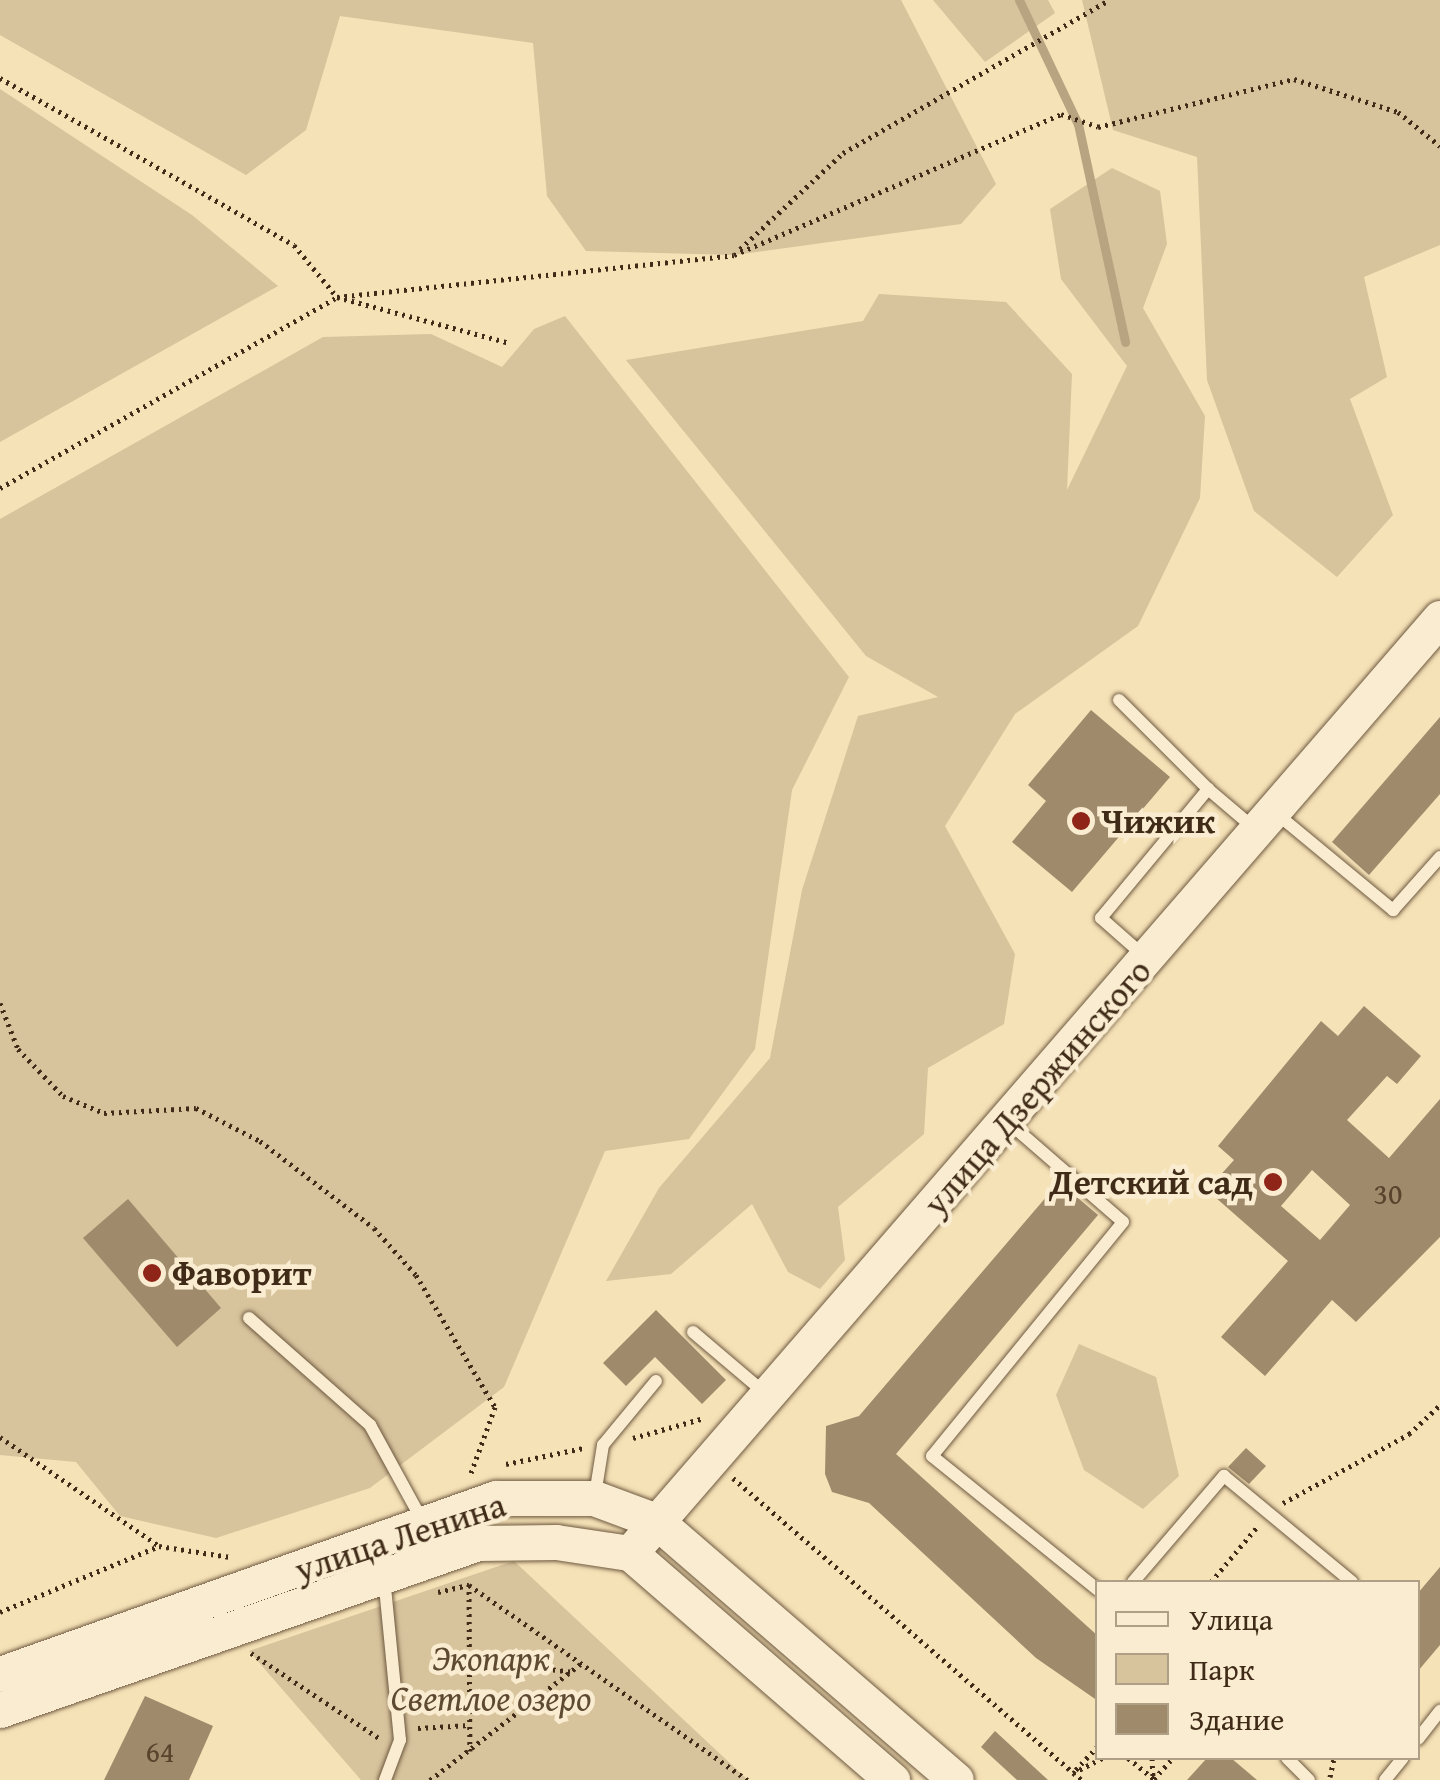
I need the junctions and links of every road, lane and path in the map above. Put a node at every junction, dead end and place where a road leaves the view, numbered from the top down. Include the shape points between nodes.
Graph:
1 (1109, 0) edge
2 (0, 78) edge
3 (1440, 146) edge
4 (734, 255) junction
5 (336, 298) junction
6 (510, 344) dead end
7 (0, 488) edge
8 (1440, 618) edge
9 (1119, 700) dead end
10 (1208, 788) junction
11 (1266, 822) junction
12 (1440, 857) edge
13 (1148, 960) junction
14 (0, 1003) edge
15 (1007, 1121) junction
16 (249, 1318) dead end
17 (693, 1332) dead end
18 (656, 1381) dead end
19 (768, 1396) junction
20 (1440, 1404) edge
21 (0, 1437) edge
22 (711, 1461) junction
23 (594, 1498) junction
24 (1270, 1512) junction
25 (436, 1520) junction
26 (656, 1521) junction
27 (159, 1546) junction
28 (630, 1553) junction
29 (246, 1554) dead end
30 (1135, 1580) edge
31 (1213, 1580) edge
32 (1350, 1580) edge
33 (469, 1584) junction
34 (1095, 1588) edge
35 (388, 1589) junction
36 (0, 1612) edge
37 (248, 1651) dead end
38 (470, 1659) junction
39 (582, 1663) junction
40 (573, 1672) junction
41 (0, 1674) edge
42 (0, 1710) edge
43 (1440, 1710) edge
44 (470, 1725) junction
45 (399, 1730) junction
46 (1420, 1736) edge
47 (1095, 1749) edge
48 (397, 1750) junction
49 (470, 1751) junction
50 (1098, 1760) edge
51 (1130, 1760) edge
52 (1171, 1760) edge
53 (1290, 1760) edge
54 (1401, 1760) edge
55 (1074, 1773) junction
56 (1154, 1779) edge
57 (385, 1780) edge
58 (430, 1780) edge
59 (748, 1780) edge
60 (892, 1780) edge
61 (956, 1780) edge
62 (1082, 1780) edge
63 (1309, 1780) edge
64 (1385, 1780) edge

1 - 4 path via 843,153
2 - 5 path via 294,245
3 - 4 path via 1398,112 1294,79 1098,127 1061,114
4 - 5 path
5 - 6 path
5 - 7 path
8 - 11 main road, улица Дзержинского
9 - 10 lane
10 - 11 lane
10 - 13 lane via 1101,918
11 - 12 lane via 1393,910
11 - 13 main road, улица Дзержинского
13 - 15 main road, улица Дзержинского
14 - 25 path via 18,1048 63,1096 104,1112 196,1108 212,1116 362,1219 416,1274 495,1407 492,1434
15 - 19 main road, улица Дзержинского
15 - 34 lane via 1123,1222 932,1456
16 - 25 lane via 370,1426
17 - 19 lane
18 - 23 lane via 603,1445
19 - 22 main road, улица Дзержинского
20 - 24 path via 1409,1434
21 - 27 path
22 - 26 main road, улица Дзержинского
22 - 55 path
23 - 25 main road, улица Ленина via 496,1498
23 - 26 main road, улица Ленина
24 - 30 lane via 1224,1476
24 - 31 path
24 - 32 lane
25 - 41 main road, улица Ленина
26 - 28 main road, улица Дзержинского
26 - 61 main road, улица Ленина
27 - 29 path via 210,1560
27 - 36 path
28 - 35 main road, улица Ленина via 478,1543
28 - 60 main road
33 - 35 path
33 - 38 path
33 - 39 path
35 - 42 main road, улица Ленина
35 - 45 lane
37 - 48 path
38 - 40 path
38 - 44 path
39 - 40 path
39 - 59 path
40 - 49 path
43 - 46 lane
44 - 45 path
44 - 49 path
45 - 48 lane
47 - 55 path
48 - 57 lane
49 - 58 path
50 - 55 path
51 - 56 path
52 - 56 path
53 - 63 lane
54 - 64 lane
55 - 62 path

